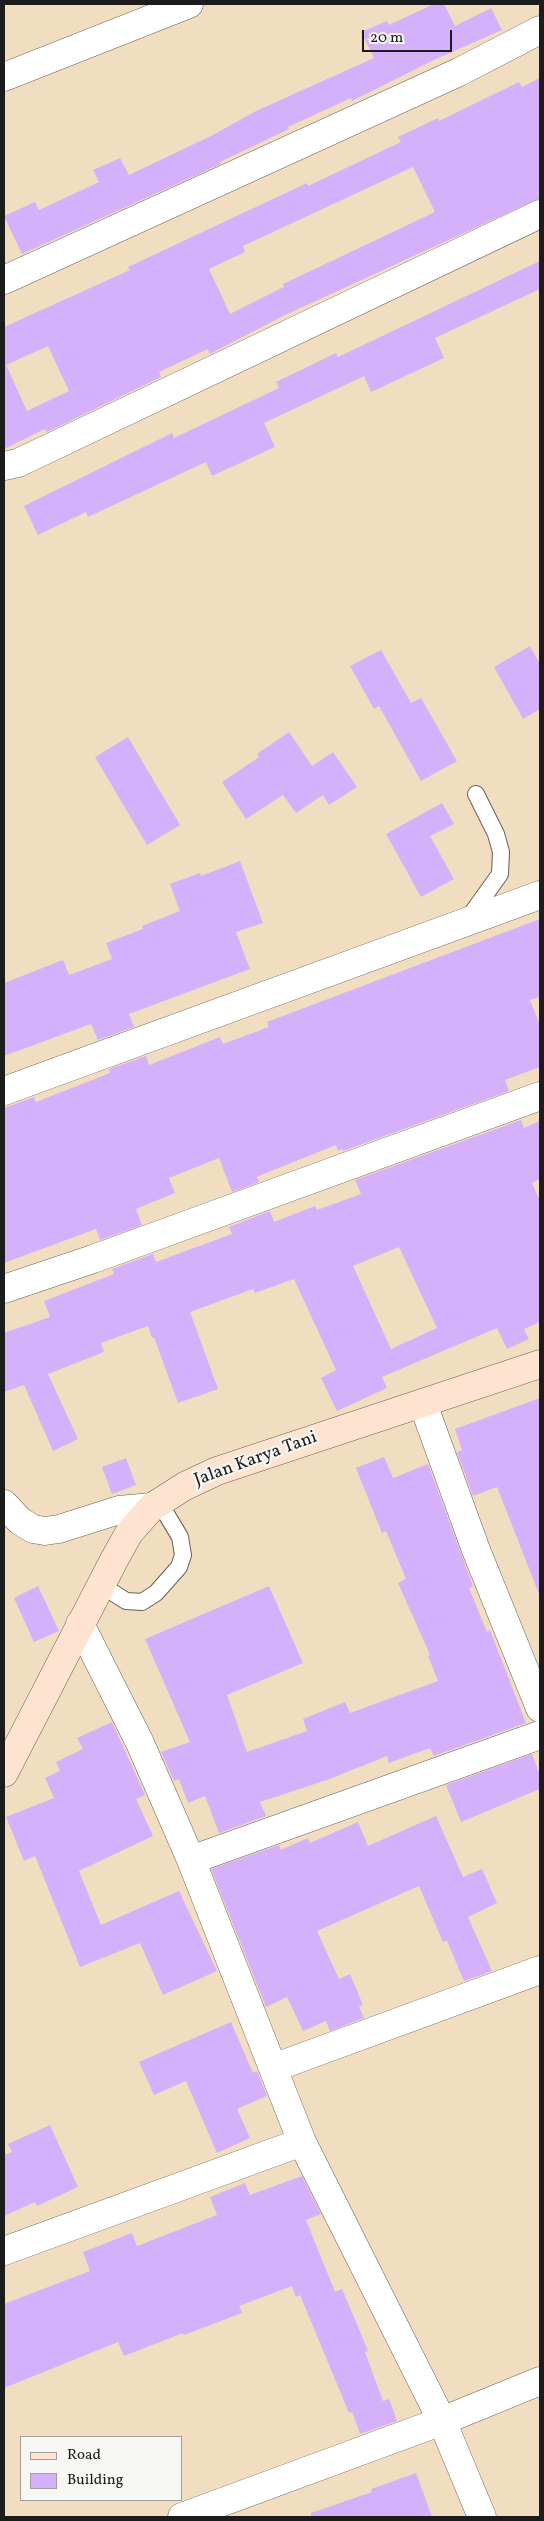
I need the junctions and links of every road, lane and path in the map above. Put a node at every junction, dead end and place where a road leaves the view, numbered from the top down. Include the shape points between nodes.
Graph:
1 (190, 4) edge
2 (540, 30) edge
3 (4, 77) edge
4 (540, 214) edge
5 (4, 280) edge
6 (4, 466) edge
7 (476, 794) dead end
8 (540, 895) edge
9 (466, 922) junction
10 (4, 1091) edge
11 (540, 1096) edge
12 (4, 1289) edge
13 (540, 1364) edge
14 (423, 1404) junction
15 (4, 1504) edge
16 (156, 1504) junction
17 (101, 1585) junction
18 (80, 1624) junction
19 (540, 1708) edge
20 (540, 1734) edge
21 (4, 1773) edge
22 (191, 1860) junction
23 (540, 1970) edge
24 (273, 2068) junction
25 (302, 2142) junction
26 (4, 2252) edge
27 (540, 2381) edge
28 (442, 2421) junction
29 (182, 2517) edge
30 (482, 2517) edge

1 - 3 street
2 - 5 street via 459,72
4 - 6 street via 18,463
7 - 9 lane via 496,834 501,852 500,874
8 - 9 street
9 - 10 street
11 - 12 street
13 - 14 street, Jalan Karya Tani
14 - 16 street, Jalan Karya Tani via 217,1471
14 - 19 street via 476,1550
15 - 16 street via 20,1521 44,1531 119,1510
16 - 17 street, Jalan Karya Tani via 129,1532
16 - 17 lane via 180,1537 183,1555 179,1567 156,1593 142,1602 126,1601
17 - 18 street, Jalan Karya Tani
18 - 21 street, Jalan Karya Tani
18 - 22 street via 140,1743
20 - 22 street
22 - 24 street
23 - 24 street
24 - 25 street
25 - 26 street
25 - 28 street
27 - 28 street
28 - 29 street
28 - 30 street

